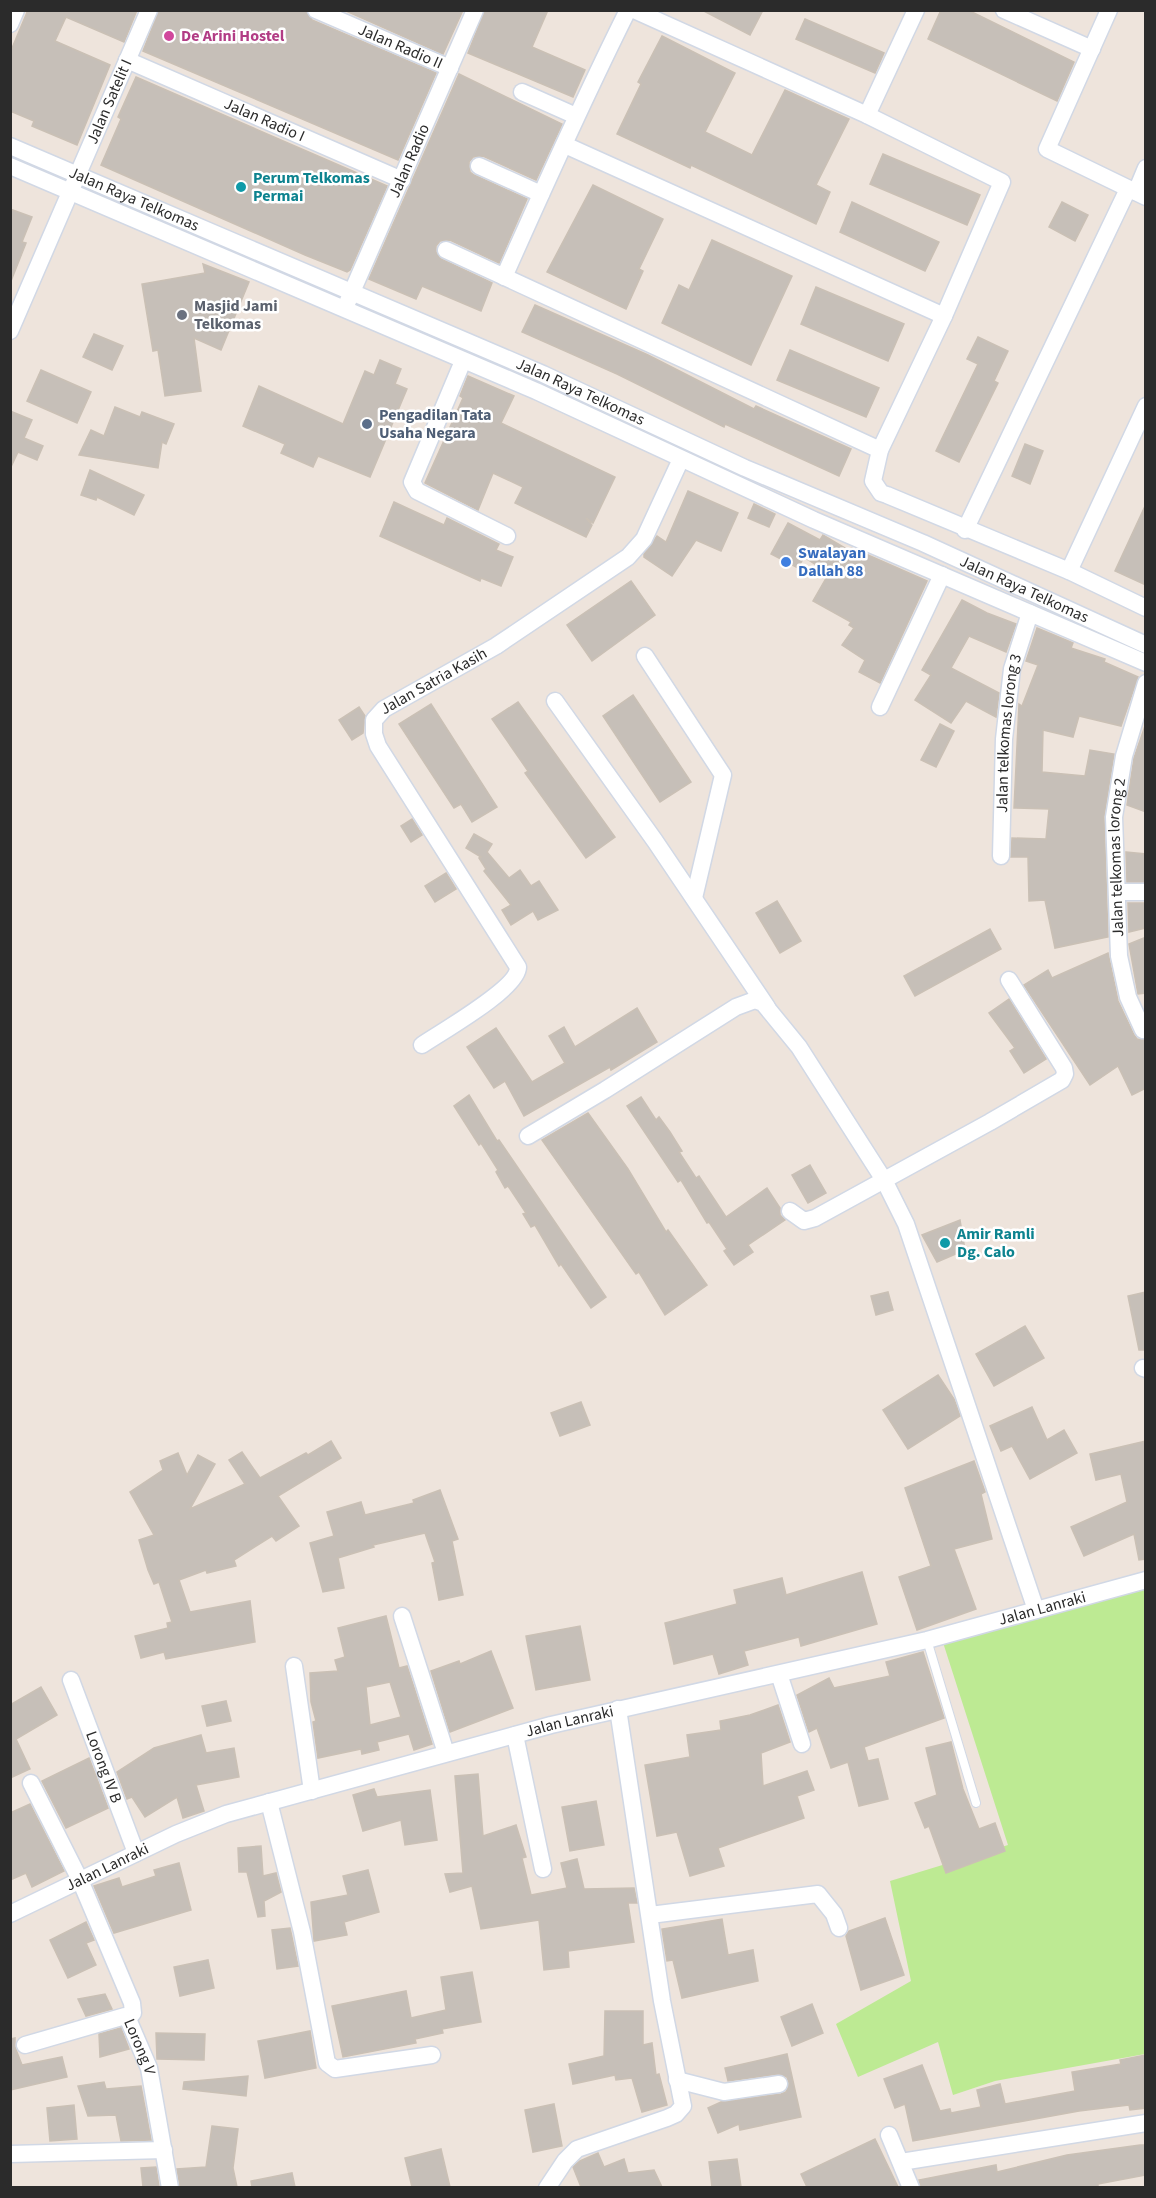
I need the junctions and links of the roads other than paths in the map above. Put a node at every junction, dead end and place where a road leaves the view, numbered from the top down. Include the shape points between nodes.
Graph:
1 (16, 10) edge
2 (149, 10) edge
3 (316, 10) edge
4 (475, 10) edge
5 (628, 10) edge
6 (634, 10) edge
7 (916, 10) edge
8 (1004, 10) edge
9 (1109, 10) edge
10 (10, 24) edge
11 (1092, 49) junction
12 (127, 60) junction
13 (450, 68) junction
14 (522, 92) dead end
15 (867, 115) junction
16 (576, 116) junction
17 (565, 145) junction
18 (10, 146) edge
19 (10, 166) edge
20 (479, 166) dead end
21 (1146, 168) edge
22 (78, 176) junction
23 (402, 180) junction
24 (71, 192) junction
25 (1136, 193) edge
26 (541, 194) junction
27 (446, 250) dead end
28 (504, 277) junction
29 (352, 291) junction
30 (344, 310) junction
31 (944, 316) junction
32 (10, 331) edge
33 (463, 361) junction
34 (543, 374) junction
35 (536, 391) junction
36 (1146, 406) edge
37 (880, 450) junction
38 (681, 459) junction
39 (741, 475) junction
40 (965, 530) junction
41 (507, 536) dead end
42 (1069, 571) junction
43 (942, 575) junction
44 (1146, 608) edge
45 (1029, 613) junction
46 (1146, 645) edge
47 (645, 656) dead end
48 (1146, 663) edge
49 (1146, 683) edge
50 (555, 701) dead end
51 (880, 707) dead end
52 (1001, 856) dead end
53 (1117, 892) junction
54 (1146, 892) edge
55 (694, 898) junction
56 (1009, 980) dead end
57 (770, 1010) junction
58 (1143, 1030) dead end
59 (422, 1045) dead end
60 (528, 1136) dead end
61 (884, 1180) junction
62 (790, 1211) dead end
63 (1146, 1580) edge
64 (1036, 1611) junction
65 (402, 1616) dead end
66 (927, 1640) junction
67 (294, 1666) dead end
68 (779, 1674) junction
69 (71, 1680) dead end
70 (618, 1709) junction
71 (515, 1735) junction
72 (802, 1744) dead end
73 (446, 1753) junction
74 (31, 1783) dead end
75 (312, 1791) junction
76 (269, 1802) junction
77 (975, 1803) dead end
78 (136, 1853) junction
79 (543, 1869) dead end
80 (80, 1880) junction
81 (10, 1914) edge
82 (650, 1915) junction
83 (839, 1928) dead end
84 (128, 2019) junction
85 (24, 2045) dead end
86 (432, 2055) dead end
87 (677, 2080) junction
88 (779, 2084) dead end
89 (1146, 2123) edge
90 (889, 2135) dead end
91 (164, 2150) junction
92 (10, 2154) edge
93 (901, 2162) junction
94 (170, 2187) edge
95 (547, 2187) edge
96 (911, 2187) edge

1 - 10 street
2 - 12 street, Jalan Satelit I
3 - 13 street, Jalan Radio II
4 - 13 street, Jalan Radio
5 - 16 street
6 - 15 street
7 - 15 street
8 - 11 street
9 - 11 street
11 - 25 street via 1047,149
12 - 22 street, Jalan Satelit I
12 - 23 street, Jalan Radio I
13 - 23 street, Jalan Radio
14 - 16 street
15 - 31 street via 1002,182
16 - 17 street
17 - 26 street
17 - 31 street
18 - 22 street, Jalan Raya Telkomas
19 - 24 street, Jalan Raya Telkomas
20 - 26 street
21 - 25 street
22 - 24 street, Jalan Satelit I
22 - 29 street, Jalan Raya Telkomas
23 - 29 street, Jalan Radio
24 - 30 street, Jalan Raya Telkomas
24 - 32 street, Jalan Satelit I
25 - 40 street
26 - 28 street
27 - 28 street
28 - 37 street
29 - 30 street, Jalan Radio
29 - 34 street, Jalan Raya Telkomas
30 - 33 street, Jalan Raya Telkomas
31 - 37 street
33 - 35 street, Jalan Raya Telkomas
33 - 41 street via 412,482 417,491
34 - 35 street
34 - 39 street, Jalan Raya Telkomas
35 - 38 street, Jalan Raya Telkomas
36 - 42 street
37 - 40 street via 873,481 881,493
38 - 39 street, Jalan Raya Telkomas
38 - 59 street, Jalan Satria Kasih via 644,539 628,557 496,646 384,710 374,720 374,737 382,753 518,967 508,987
39 - 43 street, Jalan Raya Telkomas via 814,520
39 - 46 street, Jalan Raya Telkomas via 923,543
40 - 42 street
42 - 44 street
43 - 45 street, Jalan Raya Telkomas
43 - 51 street
45 - 48 street, Jalan Raya Telkomas
45 - 52 street, Jalan telkomas lorong 3 via 1011,669 1004,739
47 - 55 street via 723,775
49 - 53 street, Jalan telkomas lorong 2 via 1116,798
50 - 55 street
53 - 54 street
53 - 58 street, Jalan telkomas lorong 2 via 1123,975
55 - 57 street
56 - 61 street via 1064,1068 1062,1080
57 - 60 street via 755,1000 736,1007
57 - 61 street via 799,1047
61 - 62 street via 808,1220
61 - 64 street via 906,1224 932,1297
63 - 64 street, Jalan Lanraki
64 - 66 street, Jalan Lanraki
65 - 73 street
66 - 68 street, Jalan Lanraki
66 - 77 lane
67 - 75 street
68 - 70 street, Jalan Lanraki
68 - 72 street
69 - 78 street, Lorong IV B
70 - 71 street, Jalan Lanraki
70 - 82 street
71 - 73 street, Jalan Lanraki
71 - 79 street
73 - 75 street, Jalan Lanraki
74 - 80 street, Lorong V
75 - 76 street, Jalan Lanraki
76 - 78 street, Jalan Lanraki via 226,1814
76 - 86 street via 302,1932 327,2063 335,2069
78 - 80 street, Jalan Lanraki
80 - 81 street, Jalan Lanraki
80 - 84 street, Lorong V via 132,2003 133,2013
82 - 83 street via 818,1894 834,1914
82 - 87 street
84 - 85 street via 109,2019
84 - 91 street, Lorong V via 149,2068
87 - 88 street via 724,2092
87 - 95 street via 683,2106 676,2114 577,2149
89 - 93 street
90 - 93 street
91 - 92 street
91 - 94 street, Lorong V
93 - 96 street

